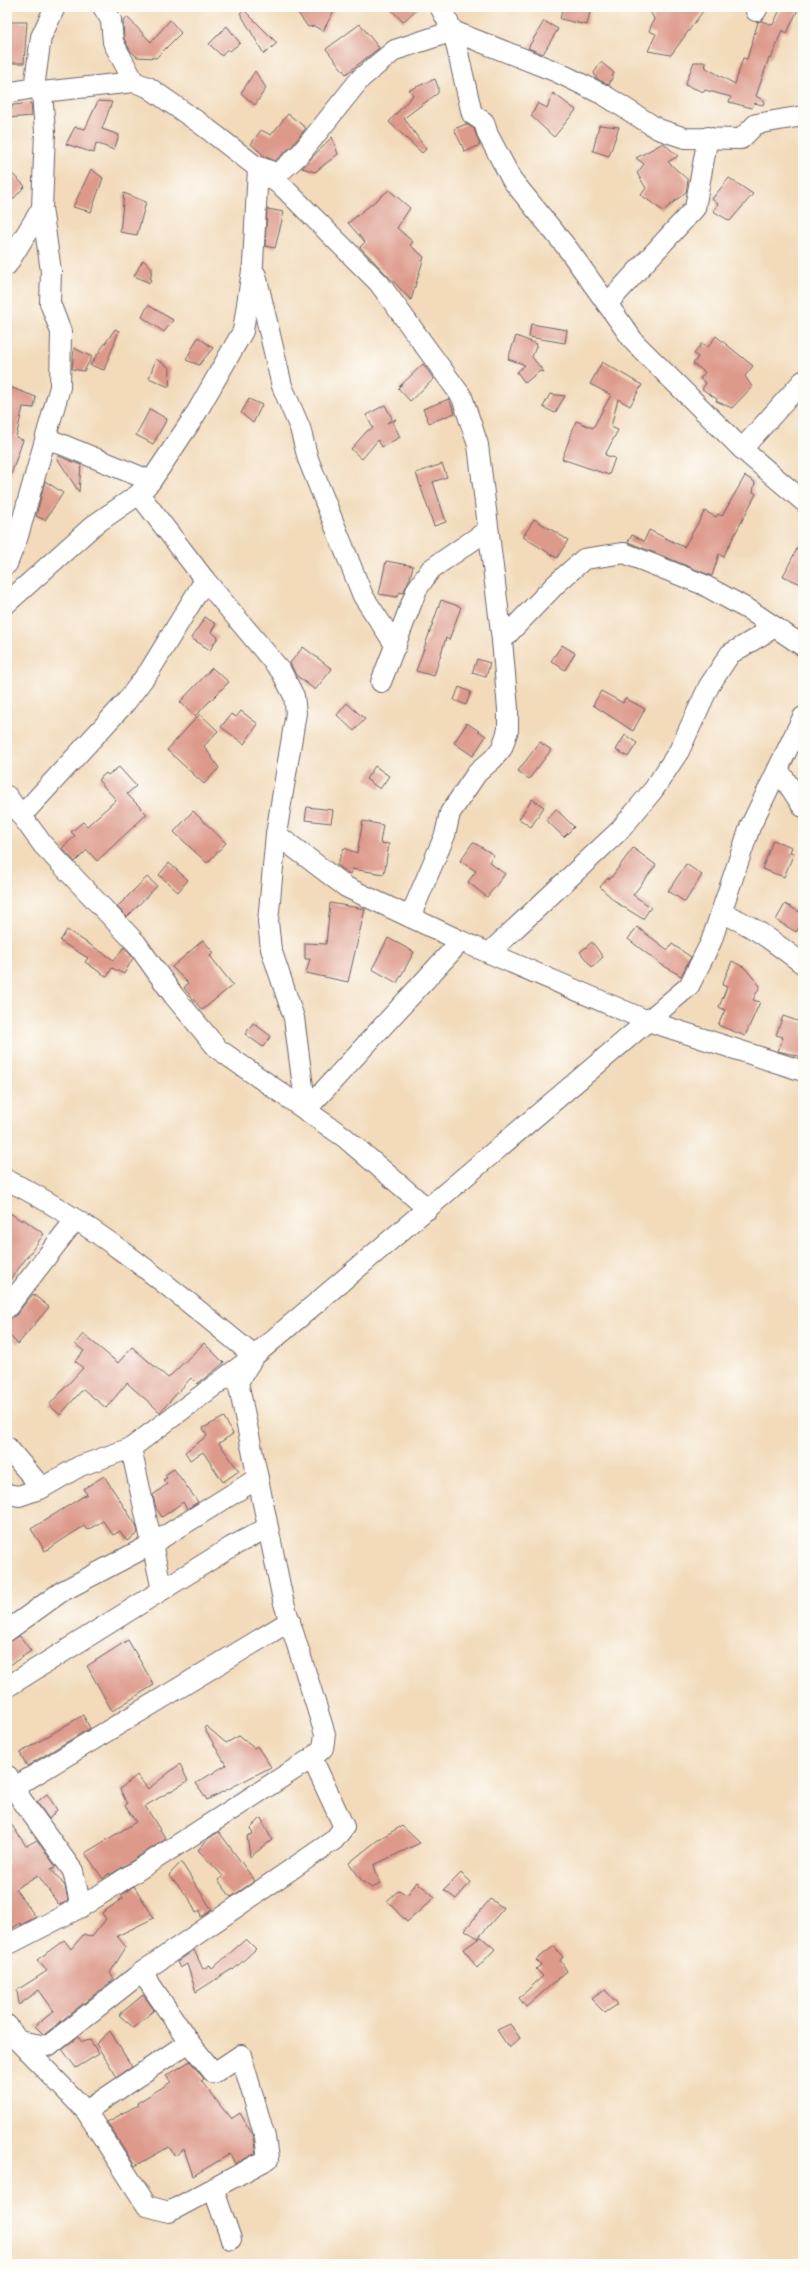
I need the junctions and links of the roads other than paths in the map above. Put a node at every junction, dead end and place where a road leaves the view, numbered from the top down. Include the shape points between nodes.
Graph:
1 (55, 7) edge
2 (103, 7) edge
3 (440, 7) edge
4 (453, 31) junction
5 (134, 82) junction
6 (38, 90) junction
7 (7, 94) edge
8 (803, 116) edge
9 (708, 137) junction
10 (258, 168) junction
11 (42, 208) junction
12 (253, 264) junction
13 (7, 265) edge
14 (607, 304) junction
15 (803, 381) edge
16 (46, 438) junction
17 (742, 449) junction
18 (145, 487) junction
19 (803, 501) edge
20 (488, 530) junction
21 (7, 564) edge
22 (205, 580) junction
23 (7, 603) edge
24 (775, 627) junction
25 (502, 640) junction
26 (396, 646) junction
27 (803, 646) edge
28 (381, 682) dead end
29 (803, 717) edge
30 (778, 769) junction
31 (7, 796) edge
32 (803, 807) edge
33 (22, 815) junction
34 (276, 834) junction
35 (721, 913) junction
36 (410, 917) junction
37 (461, 941) junction
38 (489, 953) junction
39 (803, 964) edge
40 (648, 1021) junction
41 (803, 1071) edge
42 (306, 1110) junction
43 (7, 1180) edge
44 (428, 1208) junction
45 (75, 1220) junction
46 (7, 1308) edge
47 (254, 1356) junction
48 (7, 1447) edge
49 (132, 1448) junction
50 (258, 1478) junction
51 (42, 1488) junction
52 (11, 1499) edge
53 (267, 1528) junction
54 (152, 1544) junction
55 (162, 1590) junction
56 (290, 1620) junction
57 (7, 1631) edge
58 (7, 1687) edge
59 (312, 1758) junction
60 (9, 1784) edge
61 (81, 1908) junction
62 (7, 1945) edge
63 (142, 1972) junction
64 (7, 2025) edge
65 (18, 2041) junction
66 (189, 2042) junction
67 (86, 2111) junction
68 (213, 2188) junction
69 (232, 2239) dead end

1 - 6 street via 41,38
2 - 5 street via 111,20 113,42
3 - 4 street
4 - 9 street via 557,72 604,95 658,129 685,138
4 - 10 street via 394,50 361,78 301,153 278,174
4 - 14 street via 472,114 484,122 488,135 512,180 568,249
5 - 6 street
5 - 10 street via 148,87
6 - 7 street
6 - 11 street via 44,132
8 - 9 street via 756,124 741,139
9 - 14 street via 695,208
10 - 12 street
10 - 20 street via 284,188 379,283 462,397 478,445
11 - 13 street
11 - 16 street via 51,271 50,303 61,332 60,388
12 - 18 street via 243,331 194,417
12 - 26 street via 282,386 300,428 308,459 363,596
14 - 17 street via 636,343
15 - 17 street
16 - 18 street
16 - 21 street via 18,536
17 - 19 street
18 - 22 street
18 - 23 street via 94,525
20 - 25 street
20 - 26 street via 432,569 417,589
22 - 33 street via 150,670 126,702
22 - 34 street via 281,671 294,696 296,713
24 - 25 street via 702,584 624,553 584,559
24 - 27 street
24 - 38 street via 730,654 709,686 679,751 654,789 620,830
25 - 36 street via 508,730 502,748 477,773 450,812 445,835
26 - 28 street
29 - 30 street
30 - 32 street
30 - 35 street via 750,827
31 - 33 street
33 - 42 street via 43,845 136,943 174,996 218,1049
34 - 36 street via 346,887
34 - 42 street via 268,922 271,949 294,1018
35 - 39 street via 743,921
35 - 40 street via 711,942 689,986
36 - 37 street
37 - 38 street
37 - 42 street
38 - 40 street
40 - 41 street
40 - 44 street
42 - 44 street via 344,1137
43 - 45 street
44 - 47 street
45 - 46 street
45 - 47 street via 143,1265
47 - 49 street
47 - 50 street via 238,1382
48 - 51 street
49 - 51 street via 80,1466
49 - 54 street
50 - 53 street
50 - 54 street
51 - 52 street
53 - 55 street
53 - 56 street
54 - 55 street
54 - 57 street via 61,1592
55 - 58 street
56 - 59 street via 325,1734 323,1748
56 - 60 street
59 - 61 street
59 - 63 street via 344,1827 334,1840
60 - 61 street via 73,1871
61 - 62 street
63 - 65 street via 48,2046
63 - 66 street
64 - 65 street
65 - 67 street
66 - 67 street
66 - 68 street via 214,2073 242,2055 265,2137 268,2159
67 - 68 street via 147,2206 169,2212
68 - 69 street

